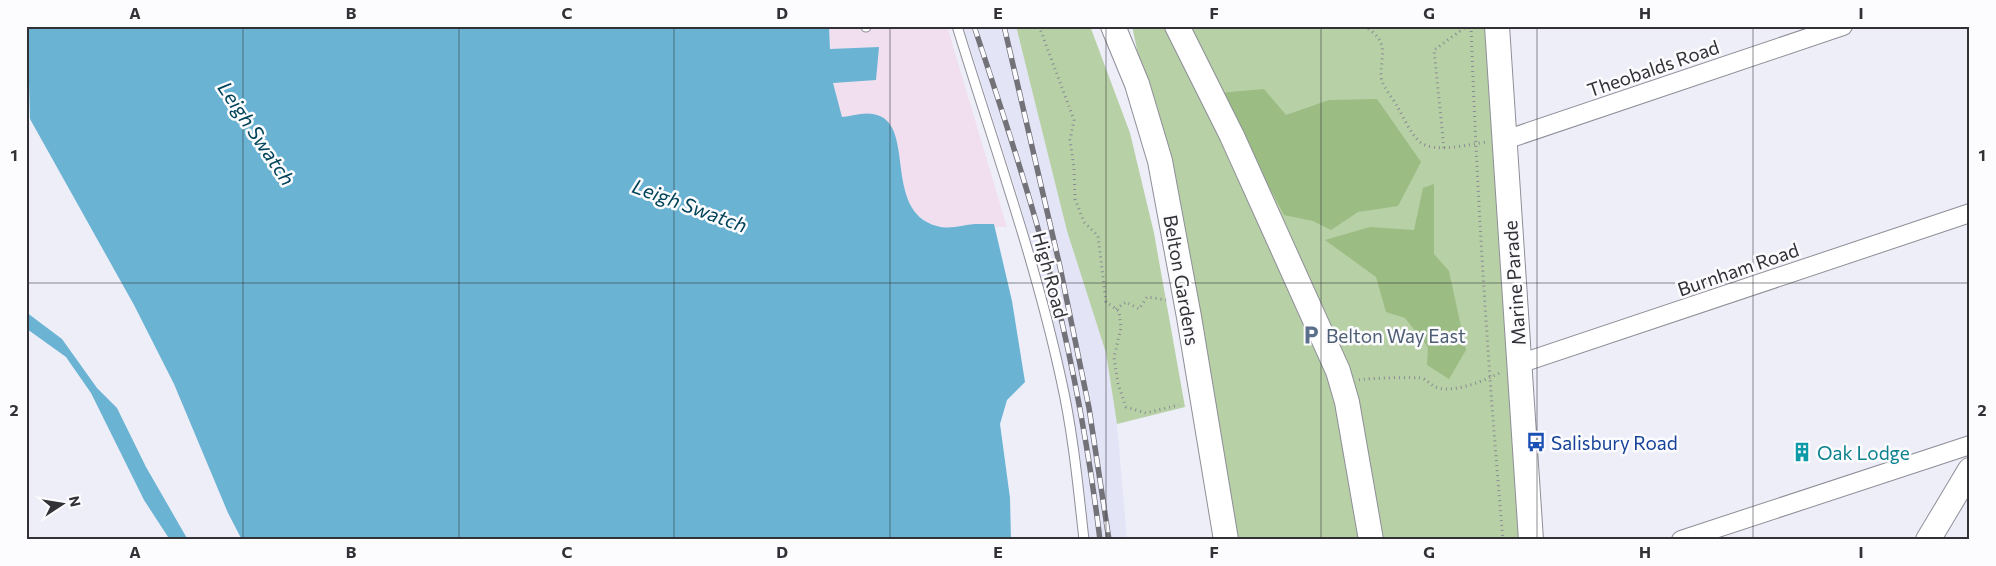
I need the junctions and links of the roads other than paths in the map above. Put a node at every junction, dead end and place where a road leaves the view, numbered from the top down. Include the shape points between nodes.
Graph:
1 (957, 26) edge
2 (1113, 26) edge
3 (1177, 26) edge
4 (1497, 26) edge
5 (1843, 26) edge
6 (1505, 140) junction
7 (1970, 213) edge
8 (1519, 364) junction
9 (1970, 445) edge
10 (1970, 470) edge
11 (1084, 540) edge
12 (1226, 540) edge
13 (1371, 540) edge
14 (1531, 540) edge
15 (1681, 540) edge
16 (1928, 540) edge

1 - 11 lane, High Road via 1008,183 1056,360 1075,456
2 - 12 street, Belton Gardens via 1137,84 1160,160
3 - 13 street via 1232,136 1338,371 1347,402
4 - 6 street, Marine Parade
5 - 6 street, Theobalds Road
6 - 8 street, Marine Parade
7 - 8 street, Burnham Road
8 - 14 street, Marine Parade
9 - 15 street
10 - 16 street

